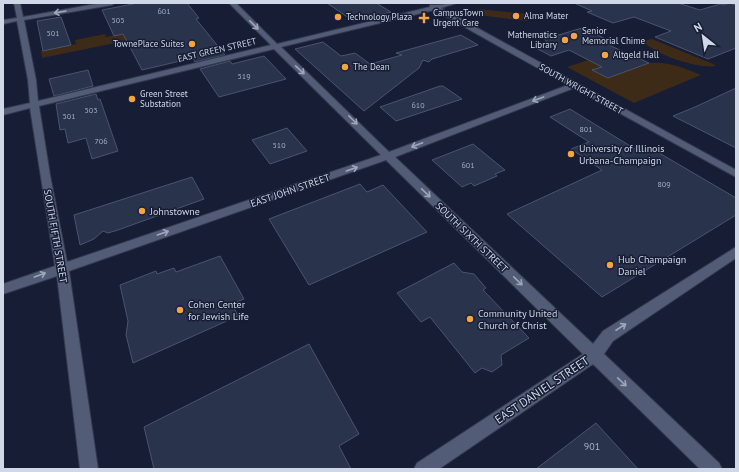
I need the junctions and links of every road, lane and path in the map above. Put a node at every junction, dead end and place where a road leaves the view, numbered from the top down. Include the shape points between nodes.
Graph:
1 (17, 3) edge
2 (112, 3) edge
3 (232, 3) edge
4 (427, 3) edge
5 (454, 3) edge
6 (435, 8) junction
7 (20, 20) junction
8 (3, 22) edge
9 (275, 46) junction
10 (575, 85) junction
11 (34, 104) junction
12 (3, 112) edge
13 (388, 156) junction
14 (736, 174) edge
15 (736, 252) edge
16 (62, 267) junction
17 (3, 289) edge
18 (594, 355) junction
19 (89, 469) edge
20 (423, 469) edge
21 (713, 469) edge

1 - 7 street, SOUTH FIFTH STREET
2 -> 7 street
3 -> 9 street, SOUTH SIXTH STREET
4 - 6 street, SOUTH WRIGHT STREET
5 - 6 street, EAST GREEN STREET
6 - 9 street, EAST GREEN STREET
6 - 10 street, SOUTH WRIGHT STREET
7 - 8 street
7 - 11 street, SOUTH FIFTH STREET
9 - 11 street, EAST GREEN STREET
9 -> 13 street, SOUTH SIXTH STREET
10 -> 13 street, EAST JOHN STREET
10 - 14 street, SOUTH WRIGHT STREET
11 - 12 street, EAST GREEN STREET
11 - 16 street, SOUTH FIFTH STREET
16 -> 13 street, EAST JOHN STREET
13 -> 18 street, SOUTH SIXTH STREET
18 -> 15 street, EAST DANIEL STREET via 608,336
17 -> 16 street, EAST JOHN STREET
16 - 19 street, SOUTH FIFTH STREET
18 - 20 street, EAST DANIEL STREET
18 -> 21 street, SOUTH SIXTH STREET

